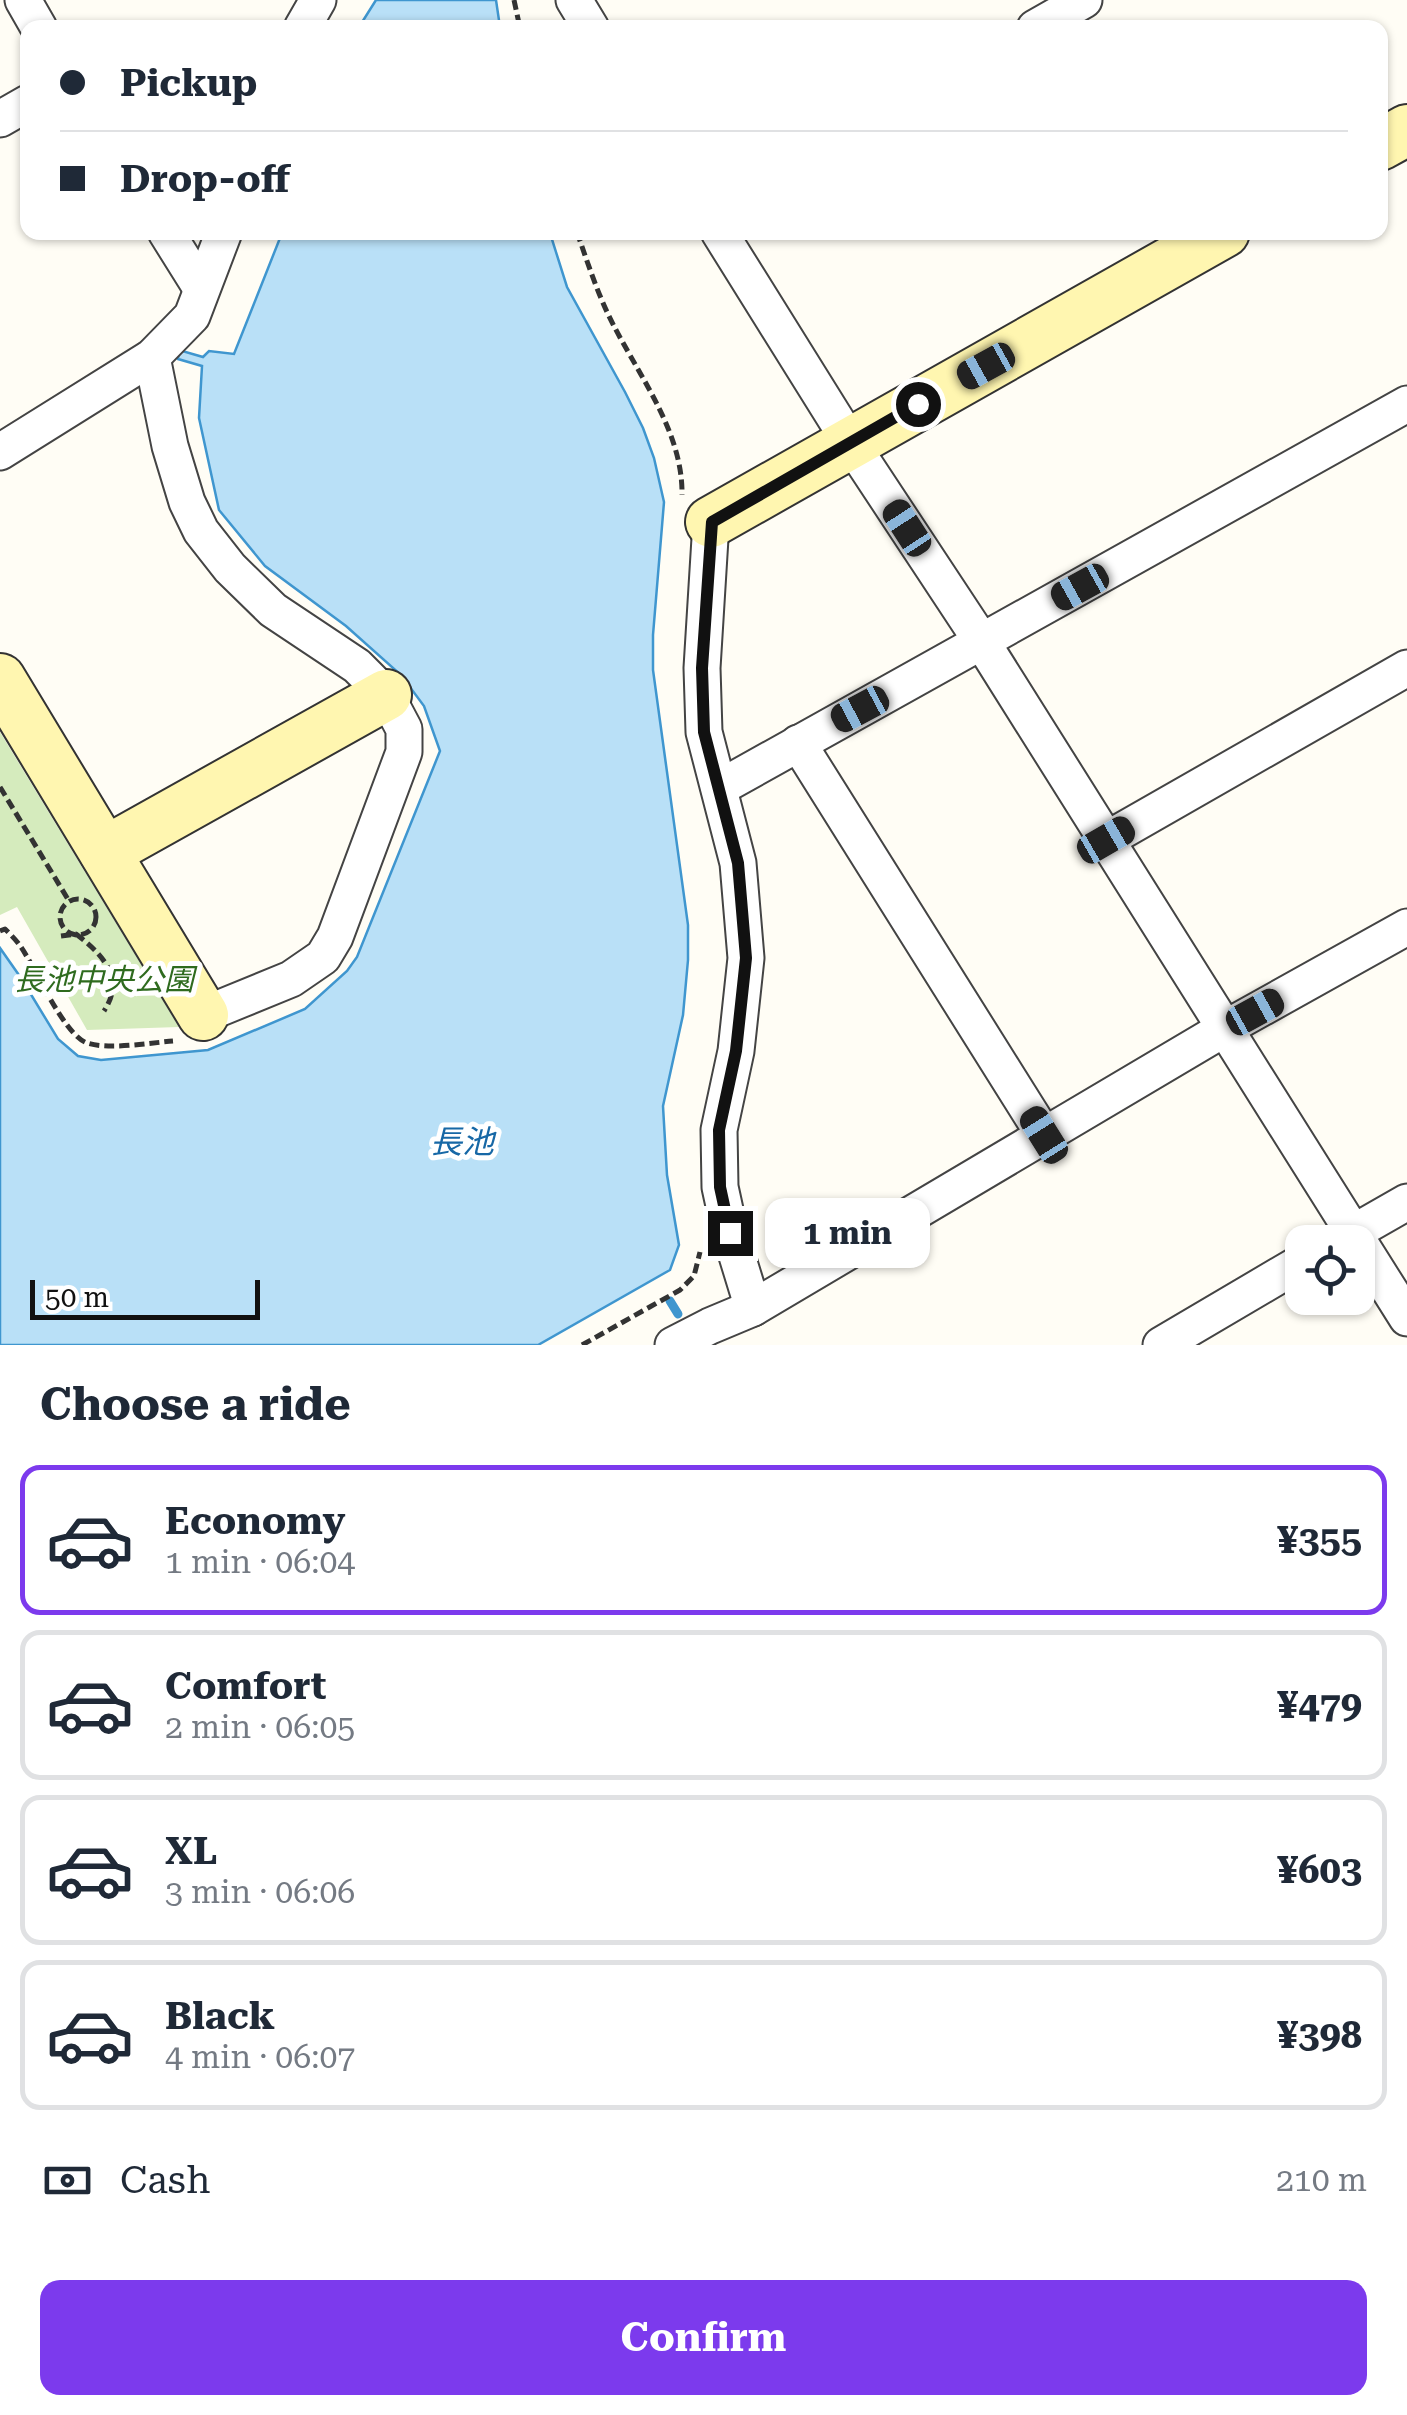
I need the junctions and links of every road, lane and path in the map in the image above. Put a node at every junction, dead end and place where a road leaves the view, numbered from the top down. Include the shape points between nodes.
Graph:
1 (1084, 0) edge
2 (1049, 20) edge
3 (171, 240) edge
4 (221, 240) edge
5 (580, 240) edge
6 (724, 240) edge
7 (1210, 240) edge
8 (201, 288) junction
9 (152, 357) junction
10 (1407, 404) edge
11 (850, 442) junction
12 (0, 452) edge
13 (697, 508) junction
14 (982, 642) junction
15 (1407, 668) edge
16 (0, 679) edge
17 (386, 695) junction
18 (798, 742) junction
19 (0, 787) edge
20 (718, 788) junction
21 (1106, 840) junction
22 (104, 852) junction
23 (70, 902) junction
24 (1407, 927) edge
25 (0, 931) edge
26 (76, 934) junction
27 (61, 936) dead end
28 (104, 1011) dead end
29 (194, 1028) junction
30 (1224, 1030) junction
31 (1044, 1135) junction
32 (1407, 1202) edge
33 (1336, 1225) edge
34 (1367, 1225) edge
35 (699, 1235) dead end
36 (1285, 1272) edge
37 (1375, 1277) edge
38 (753, 1308) junction
39 (1407, 1318) edge
40 (716, 1335) edge
41 (582, 1345) edge
42 (673, 1345) edge
43 (1161, 1345) edge

1 - 2 street
3 - 8 street
4 - 8 street
5 - 13 path via 613,324 670,433
6 - 11 street
7 - 11 street
8 - 9 street via 192,316
9 - 12 street
9 - 17 street via 170,446 202,531 273,610 357,666
10 - 14 street
11 - 13 street
11 - 14 street
13 - 20 street via 704,732
14 - 18 street
14 - 21 street
15 - 21 street
16 - 22 street
17 - 22 street
17 - 29 street via 404,729 404,752 335,937 323,956 291,979
18 - 20 street
18 - 31 street
19 - 23 path
20 - 38 street via 738,863 746,958 719,1130 720,1187
21 - 30 street
22 - 29 street
23 - 26 path via 61,921
23 - 26 path via 87,901 96,912 90,930
24 - 30 street
25 - 29 path via 20,945 76,1038 106,1045
26 - 27 path
26 - 28 path via 106,961 113,984
30 - 31 street
30 - 33 street
31 - 38 street
32 - 34 street
35 - 41 path via 694,1276 680,1290
36 - 43 street
37 - 39 street
38 - 40 street
40 - 42 street

